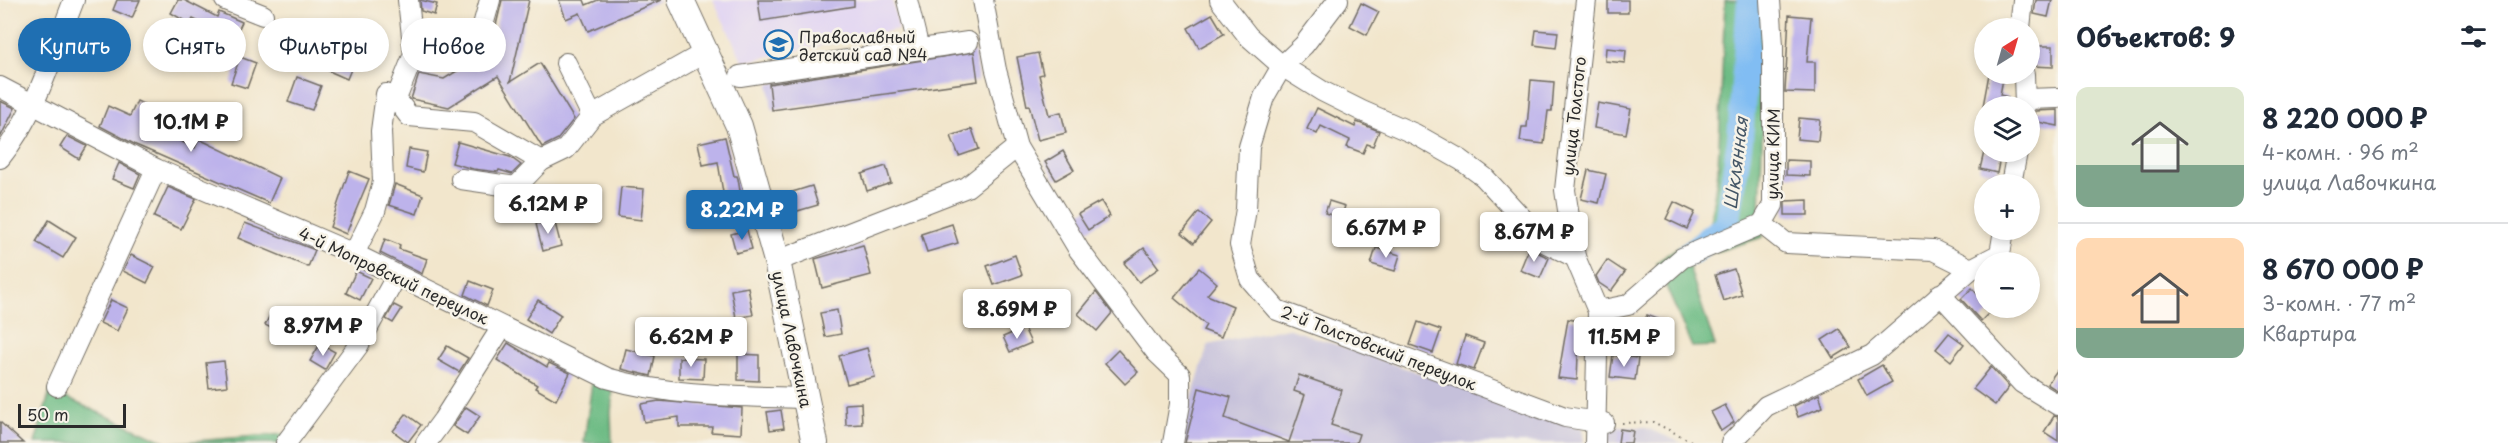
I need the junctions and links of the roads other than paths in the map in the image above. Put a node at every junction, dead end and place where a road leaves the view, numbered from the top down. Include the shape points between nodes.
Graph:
1 (74, 0) edge
2 (225, 0) edge
3 (408, 0) edge
4 (489, 0) edge
5 (681, 0) edge
6 (907, 0) edge
7 (983, 0) edge
8 (1220, 0) edge
9 (1338, 0) edge
10 (1586, 0) edge
11 (1770, 0) edge
12 (2023, 0) edge
13 (263, 15) dead end
14 (410, 18) edge
15 (484, 18) edge
16 (2021, 18) edge
17 (968, 42) dead end
18 (919, 49) junction
19 (706, 52) junction
20 (566, 63) dead end
21 (1281, 66) junction
22 (407, 72) edge
23 (740, 76) dead end
24 (0, 87) edge
25 (386, 94) dead end
26 (2058, 98) edge
27 (2040, 101) edge
28 (33, 103) junction
29 (592, 116) junction
30 (1017, 147) junction
31 (0, 158) edge
32 (541, 161) junction
33 (156, 169) junction
34 (461, 179) dead end
35 (1762, 224) junction
36 (2002, 240) edge
37 (354, 254) junction
38 (1575, 256) junction
39 (777, 261) junction
40 (1971, 269) junction
41 (397, 275) junction
42 (1940, 294) junction
43 (1599, 311) junction
44 (502, 327) junction
45 (57, 386) dead end
46 (805, 399) junction
47 (2058, 405) edge
48 (1598, 430) edge
49 (286, 443) edge
50 (426, 443) edge
51 (815, 443) edge
52 (1173, 443) edge
53 (1731, 443) edge

1 - 28 street
2 - 13 street
3 - 14 street
4 - 15 street
5 - 19 main road, улица Лавочкина
6 - 18 street
7 - 30 street via 996,70
8 - 21 street via 1248,36
9 - 21 street, 2-й Толстовский переулок via 1304,45
10 - 38 street, улица Толстого via 1565,190
11 - 35 street, улица КИМ via 1773,205
12 - 16 street
17 - 18 street
18 - 23 street
19 - 29 street
19 - 39 main road, улица Лавочкина via 739,126
20 - 29 street
21 - 38 street via 1322,91 1461,160 1484,177 1544,242
21 - 48 street, 2-й Толстовский переулок via 1264,97 1249,147 1240,245 1250,279 1277,310
22 - 32 street via 396,99 409,116 474,122
24 - 28 street, 4-й Мопровский переулок
25 - 37 street via 381,131 383,182 375,211
26 - 27 street
28 - 31 street
28 - 33 street, 4-й Мопровский переулок
29 - 32 street via 566,149
30 - 39 street via 967,187
30 - 52 street via 1079,250 1156,351 1180,375
32 - 34 street via 516,187
33 - 37 street, 4-й Мопровский переулок
33 - 45 street
35 - 40 street via 1786,243 1933,250
35 - 43 street, улица КИМ via 1682,258 1628,305
36 - 40 street via 2000,254
37 - 41 street, 4-й Мопровский переулок
38 - 43 street, улица Толстого
39 - 46 main road, улица Лавочкина
40 - 42 street
41 - 44 street, 4-й Мопровский переулок
41 - 49 street via 358,346
42 - 47 street via 2022,383
42 - 53 street via 1872,355 1766,406
43 - 48 street, улица Толстого
44 - 46 street, 4-й Мопровский переулок via 607,378 639,388
44 - 50 street
46 - 51 main road, улица Лавочкина

